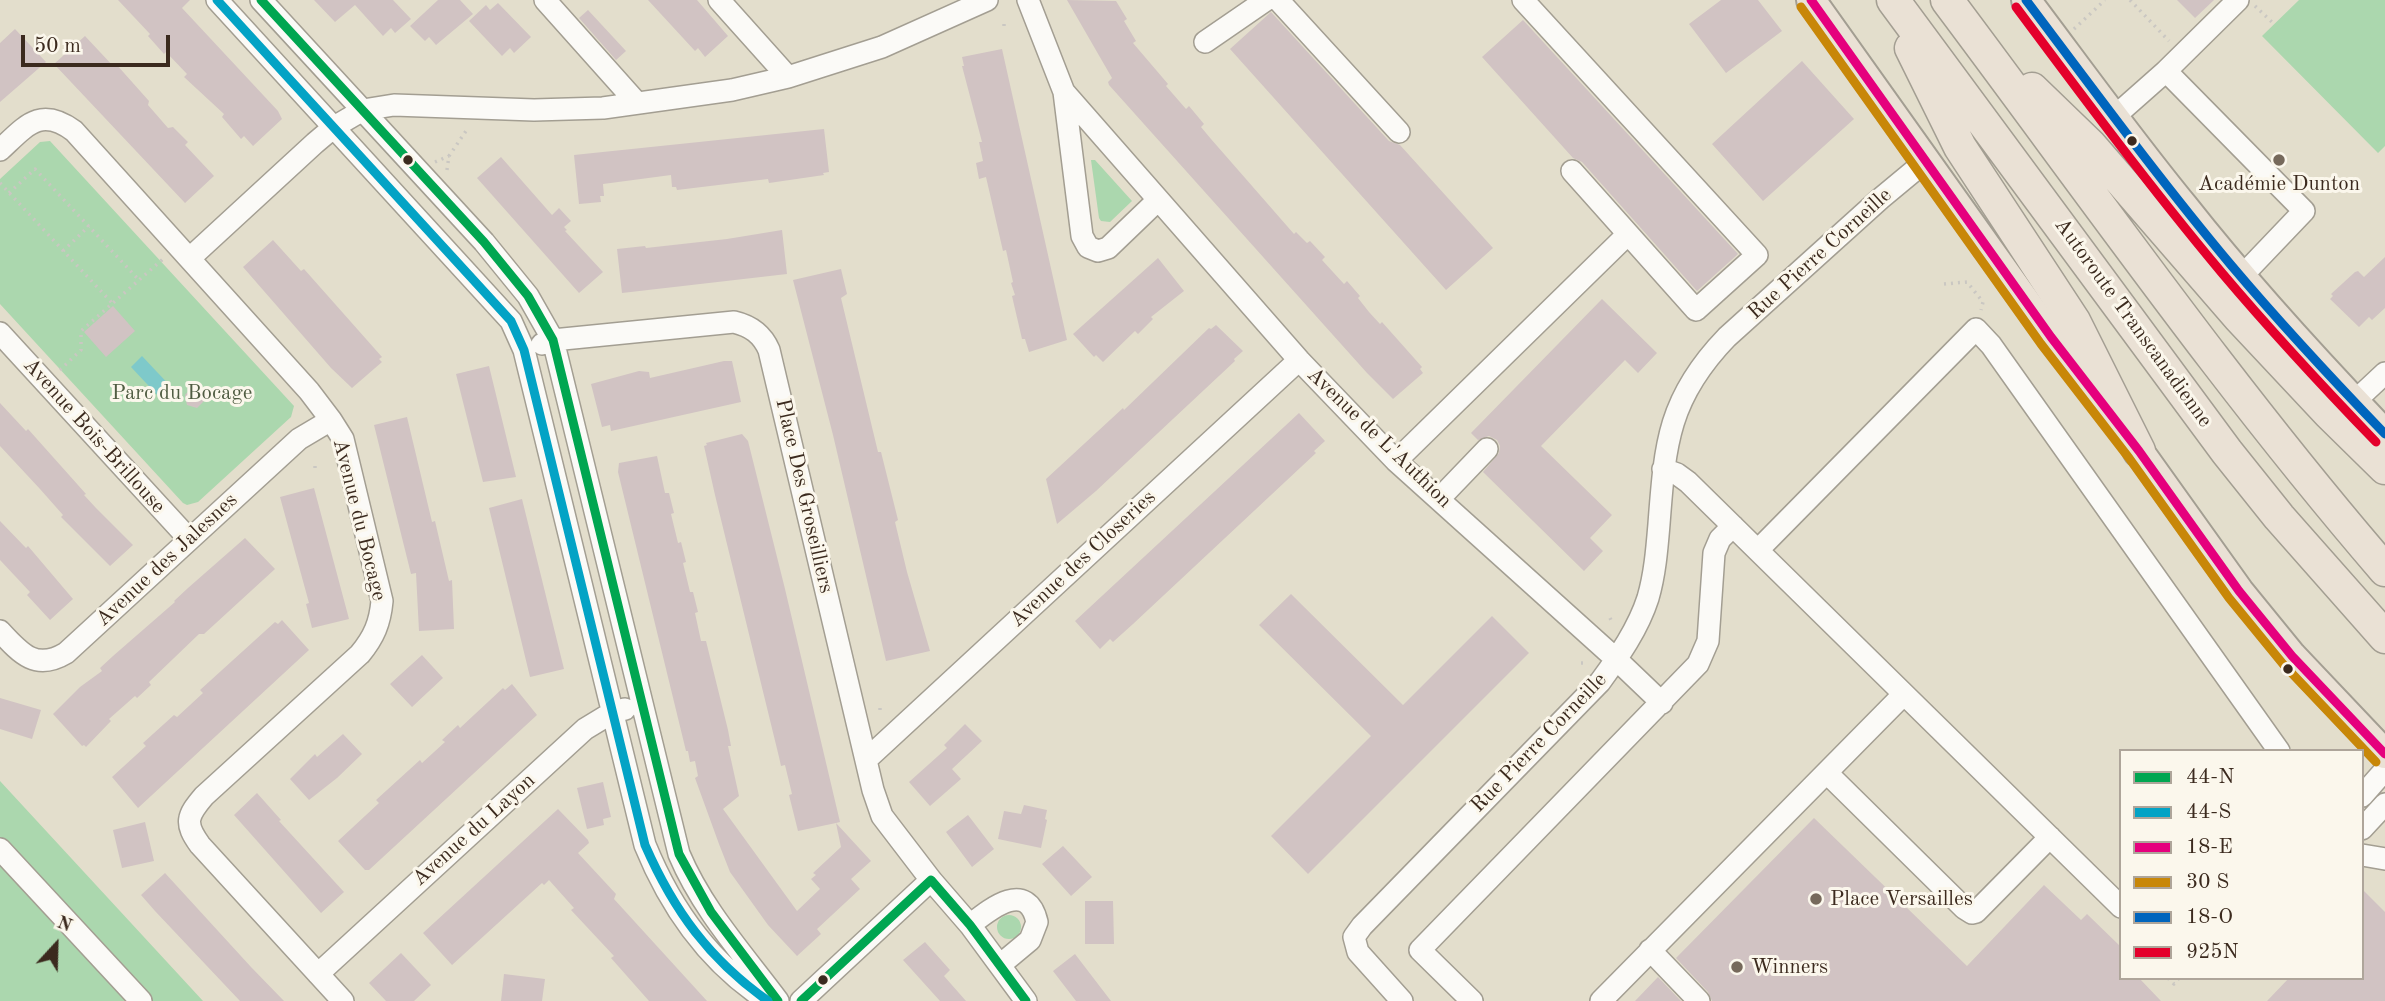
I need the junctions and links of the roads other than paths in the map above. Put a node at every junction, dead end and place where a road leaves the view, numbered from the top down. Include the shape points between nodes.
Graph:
1 (218, 0) edge
2 (261, 0) edge
3 (545, 0) edge
4 (719, 0) edge
5 (1028, 0) edge
6 (1266, 0) edge
7 (1278, 0) edge
8 (1524, 0) edge
9 (1811, 0) edge
10 (1887, 0) edge
11 (1893, 0) edge
12 (1947, 0) edge
13 (2026, 0) edge
14 (2238, 0) edge
15 (984, 1) edge
16 (1966, 25) junction
17 (1205, 42) dead end
18 (2166, 71) junction
19 (788, 77) junction
20 (1064, 92) junction
21 (637, 103) junction
22 (363, 110) junction
23 (2114, 117) junction
24 (334, 127) junction
25 (1399, 132) dead end
26 (0, 150) edge
27 (1927, 160) junction
28 (1572, 171) dead end
29 (1158, 200) junction
30 (1628, 234) junction
31 (190, 258) junction
32 (2241, 277) junction
33 (0, 333) edge
34 (553, 340) junction
35 (524, 350) junction
36 (1299, 359) junction
37 (2385, 373) edge
38 (2354, 402) junction
39 (331, 420) junction
40 (2385, 434) edge
41 (1487, 449) dead end
42 (2139, 451) junction
43 (1396, 461) junction
44 (2385, 468) edge
45 (1663, 469) junction
46 (1439, 499) junction
47 (1733, 526) junction
48 (188, 539) junction
49 (1758, 550) junction
50 (2385, 570) edge
51 (0, 631) edge
52 (2385, 637) edge
53 (1616, 659) junction
54 (1903, 694) junction
55 (1662, 703) junction
56 (642, 704) junction
57 (613, 712) junction
58 (2278, 749) edge
59 (2385, 754) edge
60 (867, 759) junction
61 (2385, 770) edge
62 (1827, 773) junction
63 (2364, 794) edge
64 (2385, 804) edge
65 (2364, 827) edge
66 (2050, 837) junction
67 (0, 849) edge
68 (2364, 855) edge
69 (2385, 859) edge
70 (931, 880) junction
71 (2119, 905) edge
72 (970, 925) junction
73 (1650, 950) junction
74 (1000, 965) junction
75 (318, 974) junction
76 (141, 1001) edge
77 (342, 1001) edge
78 (768, 1001) edge
79 (778, 1001) edge
80 (801, 1001) edge
81 (1026, 1001) edge
82 (1402, 1001) edge
83 (1472, 1001) edge
84 (1601, 1001) edge
85 (1699, 1001) edge

1 - 24 street
2 - 22 street
3 - 21 street
4 - 19 street
5 - 20 street, Avenue de L'Authion
6 - 17 street
7 - 25 street
8 - 30 street via 1757,255 1696,310
9 - 27 main road
10 - 42 highway via 1960,146 2074,321
11 - 52 highway, Autoroute Transcanadienne via 2227,452
12 - 16 highway, Autoroute Transcanadienne
13 - 23 main road
14 - 18 street
15 - 19 street via 882,47
16 - 44 highway via 2090,145 2254,332
16 - 50 highway, Autoroute Transcanadienne via 2259,417
18 - 23 street
18 - 32 street via 2304,211
19 - 21 street
20 - 29 street, Avenue de L'Authion
20 - 29 street, Avenue de L'Authion via 1082,236 1088,247 1108,248
21 - 22 street via 534,110 394,105
22 - 24 street
22 - 34 street via 506,268
23 - 32 main road
24 - 31 street
24 - 35 street via 497,303
26 - 31 street, Avenue du Bocage via 32,121 47,118 61,122
27 - 42 main road
27 - 45 street, Rue Pierre Corneille via 1706,360 1673,420
28 - 30 street
29 - 36 street, Avenue de L'Authion
30 - 43 street
31 - 39 street, Avenue du Bocage
32 - 38 main road
33 - 48 street, Avenue Bois-Brillouse
34 - 35 street, Place Des Groseilliers
34 - 56 street
34 - 60 street, Place Des Groseilliers via 734,323 752,328 765,342
35 - 57 street
36 - 43 street, Avenue de L'Authion
36 - 60 street, Avenue des Closeries
37 - 38 street
38 - 40 main road
39 - 48 street, Avenue des Jalesnes via 299,439
39 - 75 street, Avenue du Bocage via 343,439 382,601 380,620 360,654 204,796 188,820 200,845
41 - 46 street
42 - 59 main road via 2257,615
43 - 46 street, Avenue de L'Authion
45 - 47 street via 1681,477
45 - 53 street, Rue Pierre Corneille via 1651,586 1637,625
46 - 53 street, Avenue de L'Authion
47 - 49 street
47 - 55 street via 1714,553 1706,648 1698,664
48 - 51 street, Avenue des Jalesnes via 55,660 42,663 27,656
49 - 54 street
49 - 58 street via 1976,329 1992,345
53 - 55 street, Avenue de L'Authion
53 - 82 street, Rue Pierre Corneille via 1600,682 1354,937 1358,952
54 - 62 street
54 - 66 street
55 - 83 street via 1420,950
56 - 57 street, Avenue du Layon
56 - 79 street via 672,830 688,876
57 - 75 street, Avenue du Layon via 585,729
57 - 78 street via 645,845 660,881 679,915 714,957
60 - 70 street, Place Des Groseilliers via 882,816
61 - 63 street
62 - 66 street via 1972,913
62 - 73 street
64 - 65 street
66 - 71 street
67 - 76 street
68 - 69 street
70 - 72 street, Place Des Groseilliers
70 - 80 street
72 - 74 street, Place Des Groseilliers
72 - 74 street via 1009,899 1031,909 1037,922 1030,940
73 - 84 street
73 - 85 street
74 - 81 street, Place Des Groseilliers
75 - 77 street, Avenue du Bocage

